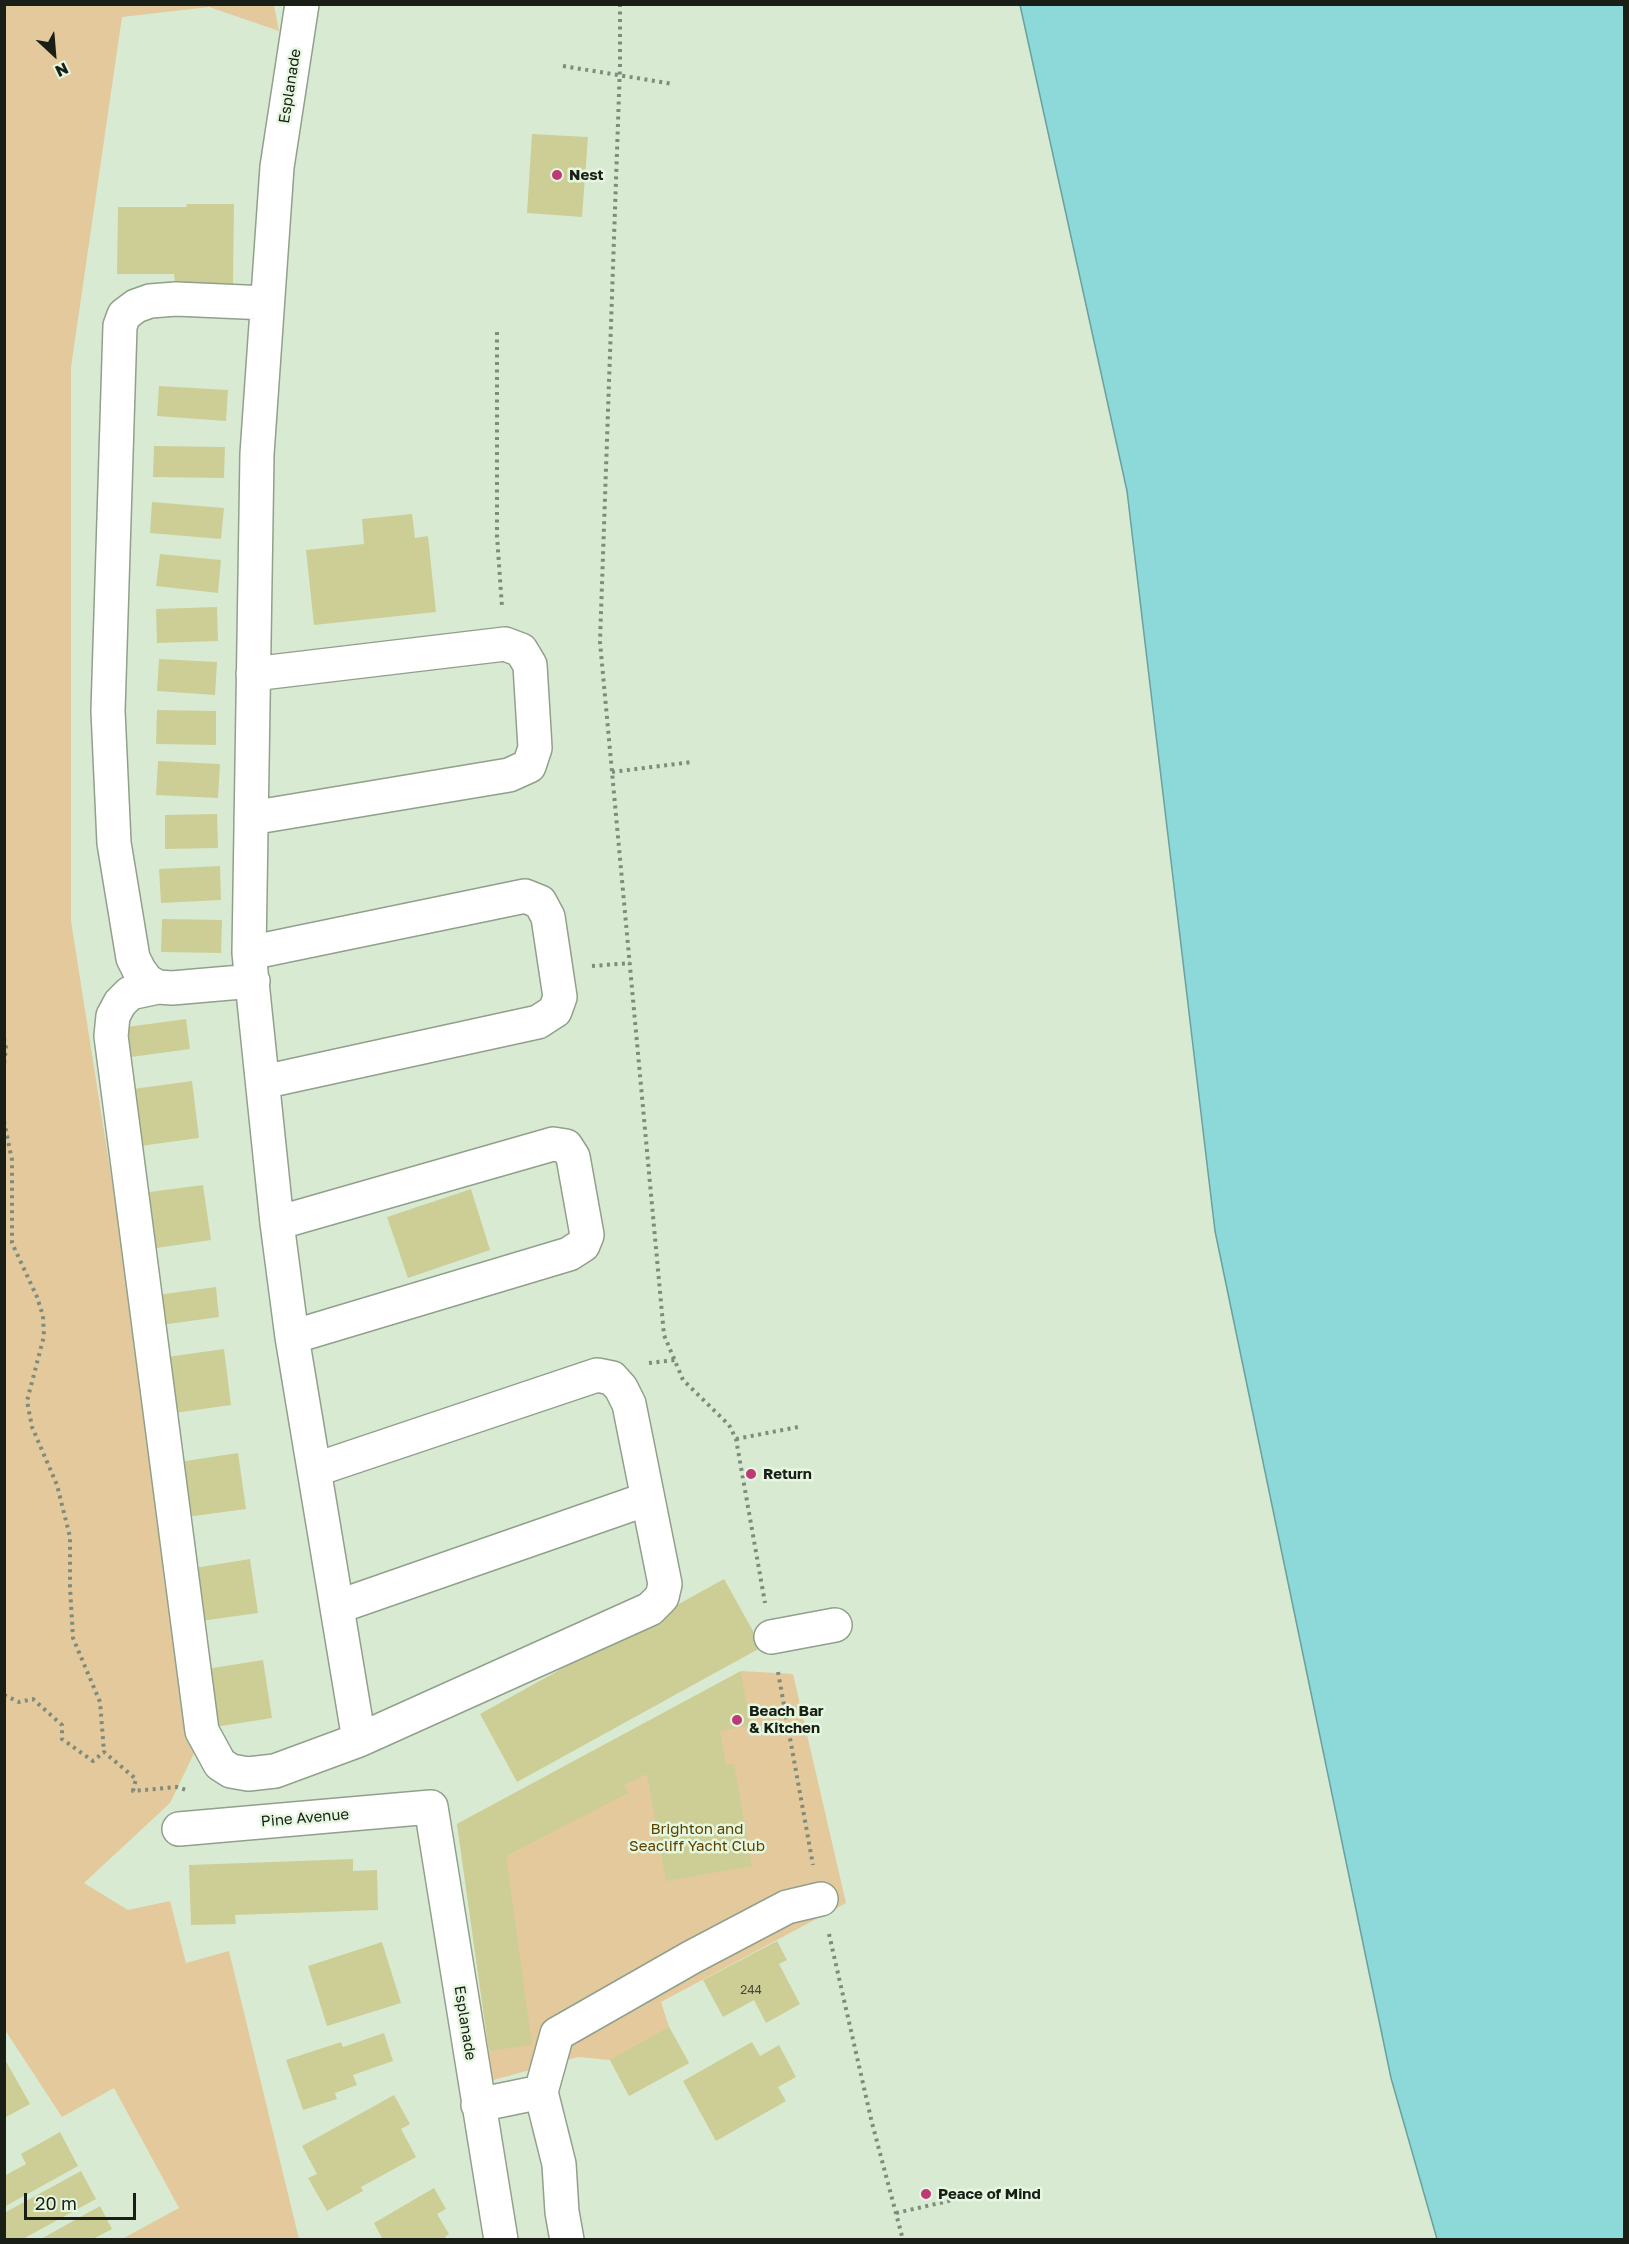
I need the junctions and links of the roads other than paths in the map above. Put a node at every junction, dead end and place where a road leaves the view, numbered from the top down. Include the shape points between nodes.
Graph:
1 (302, 4) edge
2 (267, 303) junction
3 (253, 674) junction
4 (251, 818) junction
5 (251, 967) junction
6 (158, 987) junction
7 (262, 1082) junction
8 (277, 1223) junction
9 (292, 1337) junction
10 (314, 1470) junction
11 (647, 1499) junction
12 (337, 1607) junction
13 (835, 1624) dead end
14 (771, 1637) road end
15 (358, 1740) junction
16 (431, 1807) joint
17 (178, 1829) dead end
18 (821, 1899) road end
19 (542, 2092) junction
20 (478, 2105) junction
21 (501, 2240) edge
22 (567, 2240) edge

1 - 2 street, Esplanade via 277,167
2 - 3 street, Esplanade via 256,454
2 - 6 street via 177,298 150,301 124,315 120,326 108,711 110,782 114,843 133,958 147,981
3 - 4 street, Esplanade
3 - 4 street via 505,644 521,650 530,665 535,748 529,766 509,775
4 - 5 street, Esplanade
5 - 6 street via 172,988
5 - 7 street, Esplanade
5 - 7 street via 525,896 540,902 548,917 560,997 555,1011 538,1022
6 - 15 street via 130,993 120,1003 113,1016 111,1036 202,1731 220,1764 248,1774 275,1771
7 - 8 street, Esplanade
8 - 9 street, Esplanade
8 - 9 street via 553,1144 566,1146 573,1157 587,1235 583,1245 569,1254
9 - 10 street, Esplanade
10 - 11 street via 597,1375 612,1378 629,1404
10 - 12 street, Esplanade
11 - 12 street
11 - 15 street via 665,1584 662,1597 650,1608
12 - 15 street, Esplanade
13 - 14 street
16 - 17 street, Pine Avenue
16 - 20 street, Esplanade
18 - 19 street via 787,1907 557,2034
19 - 20 street
19 - 22 street via 559,2164
20 - 21 street, Esplanade

